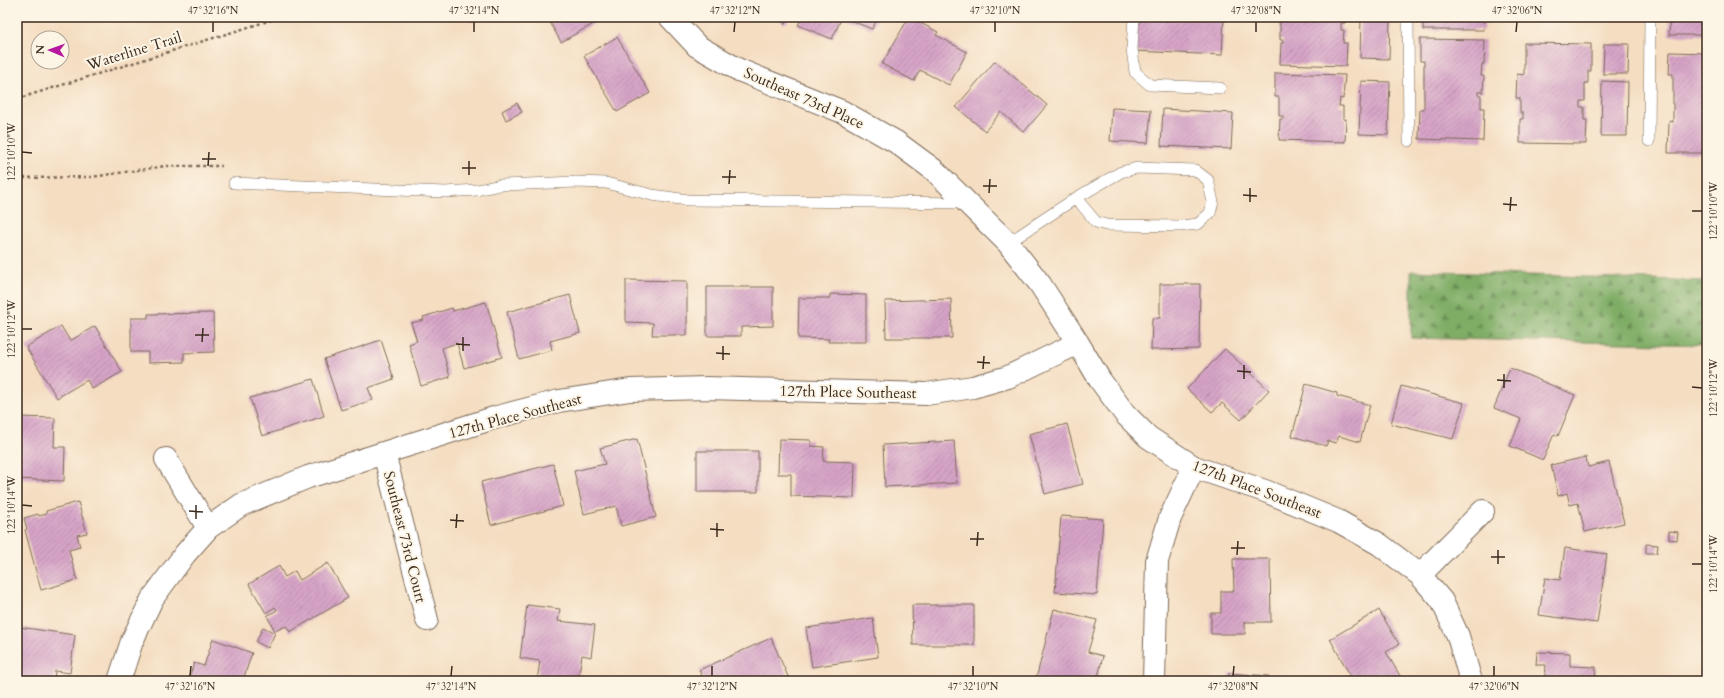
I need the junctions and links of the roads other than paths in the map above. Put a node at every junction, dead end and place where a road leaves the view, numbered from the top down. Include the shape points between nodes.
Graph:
1 (670, 17) edge
2 (1134, 17) edge
3 (1408, 17) edge
4 (1650, 17) edge
5 (1220, 88) dead end
6 (1409, 141) dead end
7 (1649, 141) dead end
8 (234, 183) road end
9 (1076, 198) junction
10 (970, 203) junction
11 (1008, 243) junction
12 (1078, 343) junction
13 (384, 453) junction
14 (166, 458) dead end
15 (1194, 467) junction
16 (1483, 512) dead end
17 (208, 528) junction
18 (1420, 575) junction
19 (427, 620) dead end
20 (119, 681) edge
21 (1154, 681) edge
22 (1470, 681) edge

1 - 10 street, Southeast 73rd Place via 697,46 733,66 843,112 896,142 934,170
2 - 5 lane via 1132,49 1135,72 1150,85
3 - 6 lane
4 - 7 lane
8 - 10 lane via 445,192 477,190 500,185 576,182 606,183 652,195 688,200
9 - 9 lane via 1121,172 1137,168 1195,170 1208,180 1214,202 1210,213 1198,224 1106,225 1096,222
9 - 11 lane
10 - 11 street, Southeast 73rd Place
11 - 12 street, Southeast 73rd Place via 1040,284
12 - 13 street, 127th Place Southeast via 1008,377 973,387 926,394 707,388 630,390 559,401
12 - 15 street, 127th Place Southeast via 1100,380 1125,414 1148,437
13 - 17 street, 127th Place Southeast via 308,477 241,505
13 - 19 street, Southeast 73rd Court
14 - 17 street
15 - 18 street, 127th Place Southeast via 1265,491 1338,521 1379,544
15 - 21 street via 1170,518 1157,561
16 - 18 street
17 - 20 street, 127th Place Southeast via 152,599 132,641
18 - 22 street, 127th Place Southeast via 1442,601 1458,636

